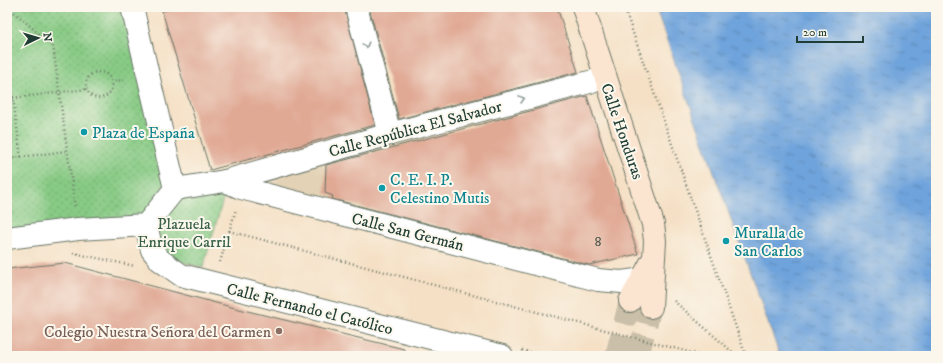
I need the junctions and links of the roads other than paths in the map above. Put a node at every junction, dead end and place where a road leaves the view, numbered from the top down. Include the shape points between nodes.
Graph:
1 (356, 7) edge
2 (583, 7) edge
3 (136, 8) edge
4 (605, 78) junction
5 (390, 134) junction
6 (225, 181) junction
7 (175, 189) junction
8 (146, 225) junction
9 (7, 238) edge
10 (654, 257) junction
11 (643, 279) junction
12 (630, 301) tunnel mouth
13 (651, 307) tunnel mouth
14 (502, 356) edge

1 -> 5 street
2 - 4 street, Calle Honduras
3 - 7 street
5 -> 4 street, Calle República El Salvador
4 - 10 street, Calle Honduras via 648,204 653,224
5 - 6 street, Calle República El Salvador
6 - 7 street
6 - 11 street, Calle San Germán via 241,188 598,280 622,282
7 - 8 street
8 - 9 street via 78,229
8 - 14 street, Calle Fernando el Católico via 152,250 160,260 181,275
10 - 11 street
10 - 13 street, Calle Honduras
11 - 12 street

